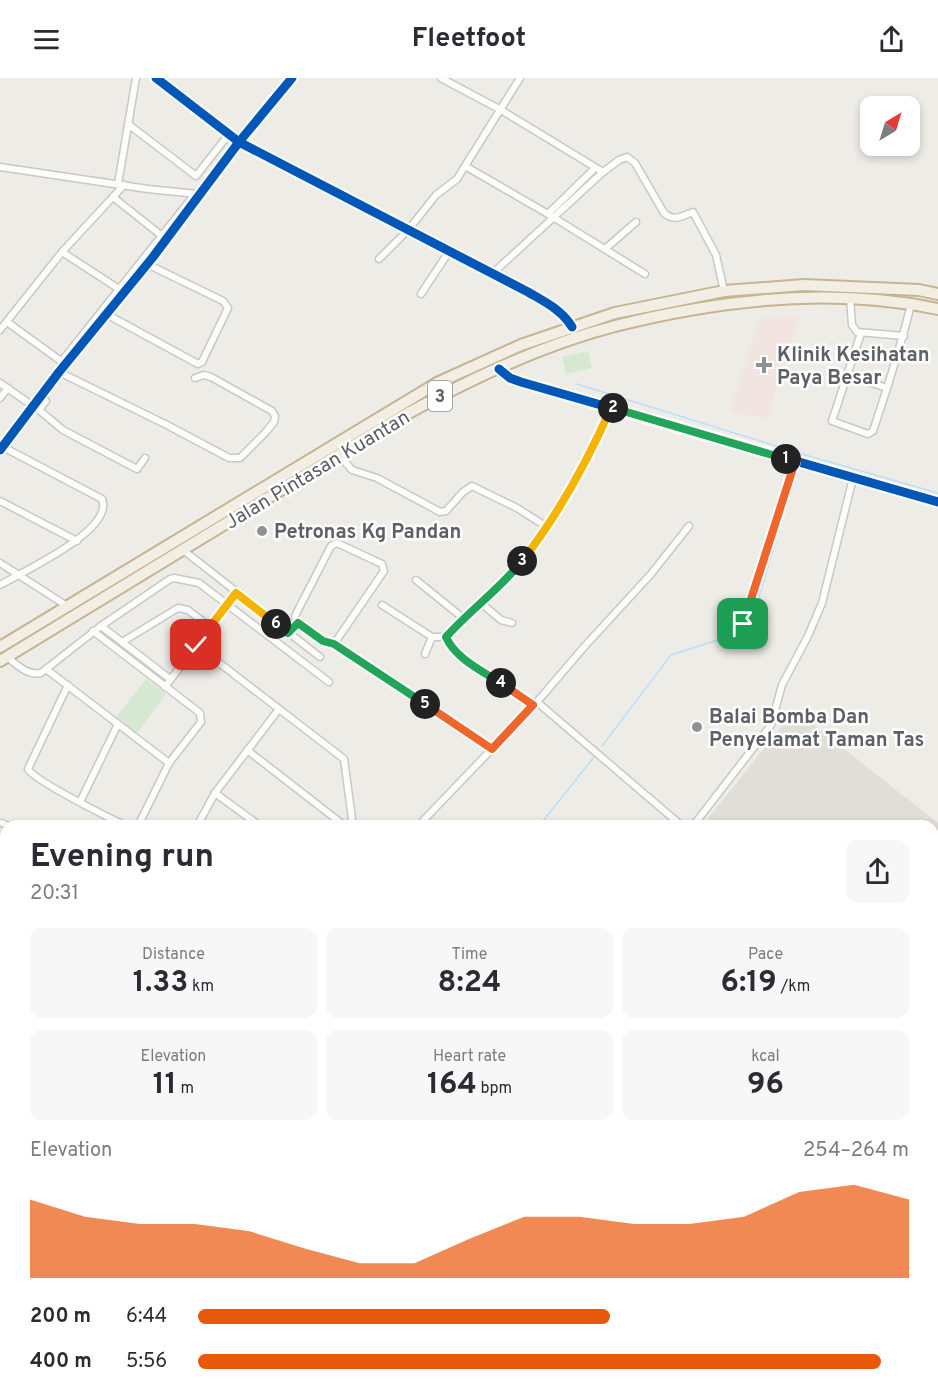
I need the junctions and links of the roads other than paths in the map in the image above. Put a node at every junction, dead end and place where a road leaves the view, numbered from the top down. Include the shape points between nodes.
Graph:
1 (136, 78) edge
2 (156, 78) edge
3 (292, 78) edge
4 (441, 78) edge
5 (520, 78) edge
6 (501, 110) junction
7 (128, 124) junction
8 (229, 134) junction
9 (239, 142) junction
10 (465, 166) junction
11 (0, 167) edge
12 (595, 168) junction
13 (603, 172) junction
14 (121, 185) junction
15 (198, 194) junction
16 (112, 197) junction
17 (551, 215) junction
18 (636, 222) dead end
19 (409, 229) junction
20 (162, 236) junction
21 (605, 249) junction
22 (450, 250) junction
23 (62, 252) junction
24 (379, 260) dead end
25 (147, 264) junction
26 (493, 273) junction
27 (645, 274) dead end
28 (119, 289) junction
29 (724, 291) junction
30 (421, 294) dead end
31 (938, 294) edge
32 (850, 298) junction
33 (911, 303) junction
34 (938, 309) edge
35 (106, 314) junction
36 (7, 322) junction
37 (572, 327) junction
38 (0, 330) edge
39 (861, 333) junction
40 (904, 336) junction
41 (64, 363) junction
42 (499, 369) junction
43 (59, 372) junction
44 (846, 375) junction
45 (195, 378) dead end
46 (0, 383) edge
47 (8, 388) junction
48 (887, 388) junction
49 (41, 396) junction
50 (0, 398) edge
51 (33, 406) junction
52 (611, 408) junction
53 (1, 449) edge
54 (339, 455) junction
55 (145, 458) dead end
56 (795, 462) junction
57 (853, 478) junction
58 (0, 501) edge
59 (938, 502) edge
60 (689, 526) dead end
61 (547, 527) junction
62 (77, 541) junction
63 (183, 550) junction
64 (0, 563) edge
65 (19, 574) junction
66 (416, 580) dead end
67 (0, 585) edge
68 (236, 593) junction
69 (481, 603) junction
70 (227, 605) junction
71 (382, 605) dead end
72 (67, 606) junction
73 (463, 618) junction
74 (298, 623) junction
75 (512, 623) dead end
76 (743, 624) dead end
77 (101, 626) junction
78 (210, 627) junction
79 (93, 631) junction
80 (288, 633) junction
81 (432, 637) junction
82 (446, 637) junction
83 (122, 642) junction
84 (334, 644) junction
85 (196, 645) junction
86 (0, 647) edge
87 (424, 654) dead end
88 (320, 657) dead end
89 (3, 659) edge
90 (46, 669) junction
91 (170, 680) junction
92 (329, 682) dead end
93 (68, 685) junction
94 (165, 687) junction
95 (535, 703) junction
96 (279, 709) junction
97 (118, 724) junction
98 (492, 749) junction
99 (247, 750) junction
100 (169, 763) junction
101 (215, 793) junction
102 (80, 802) junction
103 (114, 820) edge
104 (141, 820) edge
105 (200, 820) edge
106 (252, 820) edge
107 (341, 820) edge
108 (352, 820) edge
109 (424, 820) edge
110 (675, 820) edge
111 (698, 820) edge

1 - 7 street
2 - 8 street
3 - 9 street
4 - 6 street
5 - 6 street
6 - 10 street
6 - 12 street
7 - 8 street via 196,176
7 - 14 street
8 - 9 street
9 - 15 street
9 - 19 street
10 - 17 street
10 - 19 street
11 - 14 street
12 - 13 street
12 - 17 street
13 - 17 street
13 - 29 street via 627,157 635,163 664,213 677,219 693,212 716,255
14 - 15 street
14 - 16 street
15 - 20 street
15 - 25 street
16 - 20 street
16 - 23 street
17 - 21 street
17 - 26 street
18 - 21 street
19 - 22 street
19 - 24 street
20 - 28 street
21 - 27 street
22 - 26 street
22 - 30 street
23 - 28 street
23 - 36 street
25 - 35 street
25 - 35 street via 223,301 228,308 202,362 198,364
26 - 37 street via 557,309
28 - 41 street
29 - 31 highway, Jalan Pintasan Kuantan / 3 via 804,285
29 - 37 highway, Jalan Pintasan Kuantan / 3 via 615,313
32 - 33 highway, Jalan Pintasan Kuantan / 3
32 - 39 street via 852,324
32 - 42 highway, Jalan Pintasan Kuantan / 3 via 757,301 618,326
33 - 34 highway, Jalan Pintasan Kuantan / 3
33 - 40 street
35 - 41 street
36 - 38 street
36 - 41 street
37 - 72 highway, Jalan Pintasan Kuantan / 3 via 437,383
39 - 40 street
39 - 44 street
40 - 48 street
41 - 43 street
42 - 52 street via 521,382
42 - 54 highway, Jalan Pintasan Kuantan / 3 via 447,392
43 - 45 street via 229,458 240,458 265,433 275,416 211,377
43 - 49 street
44 - 48 street
44 - 48 street via 832,421 868,434 873,431
46 - 47 street
47 - 50 street
47 - 51 street
49 - 51 street
49 - 55 street via 46,401 39,410 63,430 137,470
51 - 53 street
52 - 56 street
52 - 61 street
53 - 62 street via 102,499 101,515
54 - 61 street via 352,470 376,478 440,512 446,511 472,486
54 - 63 highway, Jalan Pintasan Kuantan / 3
56 - 57 street
56 - 76 street
57 - 59 street
57 - 111 street via 822,603 782,685 771,725
58 - 62 street
60 - 95 street
61 - 69 street via 516,568
62 - 65 street
63 - 68 street
63 - 89 highway, Jalan Pintasan Kuantan / 3
64 - 65 street
65 - 67 street
65 - 72 street
66 - 73 street
68 - 70 street
68 - 80 street
69 - 73 street
69 - 75 street via 501,620
70 - 77 street via 200,583 174,578
70 - 78 street
70 - 92 street
71 - 81 street
72 - 86 highway, Jalan Pintasan Kuantan / 3
73 - 82 street
74 - 80 street
74 - 84 street
74 - 84 street via 297,612 331,546 338,543 382,564 384,571
77 - 79 street
77 - 83 street
78 - 83 street via 188,610 178,608
78 - 85 street
79 - 90 street
79 - 94 street
80 - 88 street
81 - 82 street
81 - 87 street
82 - 95 street via 464,658
83 - 91 street
84 - 98 street
85 - 91 street
85 - 96 street
89 - 90 street via 33,674
90 - 93 street
91 - 94 street
93 - 97 street
93 - 102 street via 28,769
94 - 100 street via 202,718
95 - 98 street
95 - 110 street
96 - 99 street
96 - 108 street via 344,759
97 - 100 street
97 - 102 street
98 - 109 street
99 - 101 street
99 - 107 street
100 - 104 street
101 - 105 street
101 - 106 street
102 - 103 street

